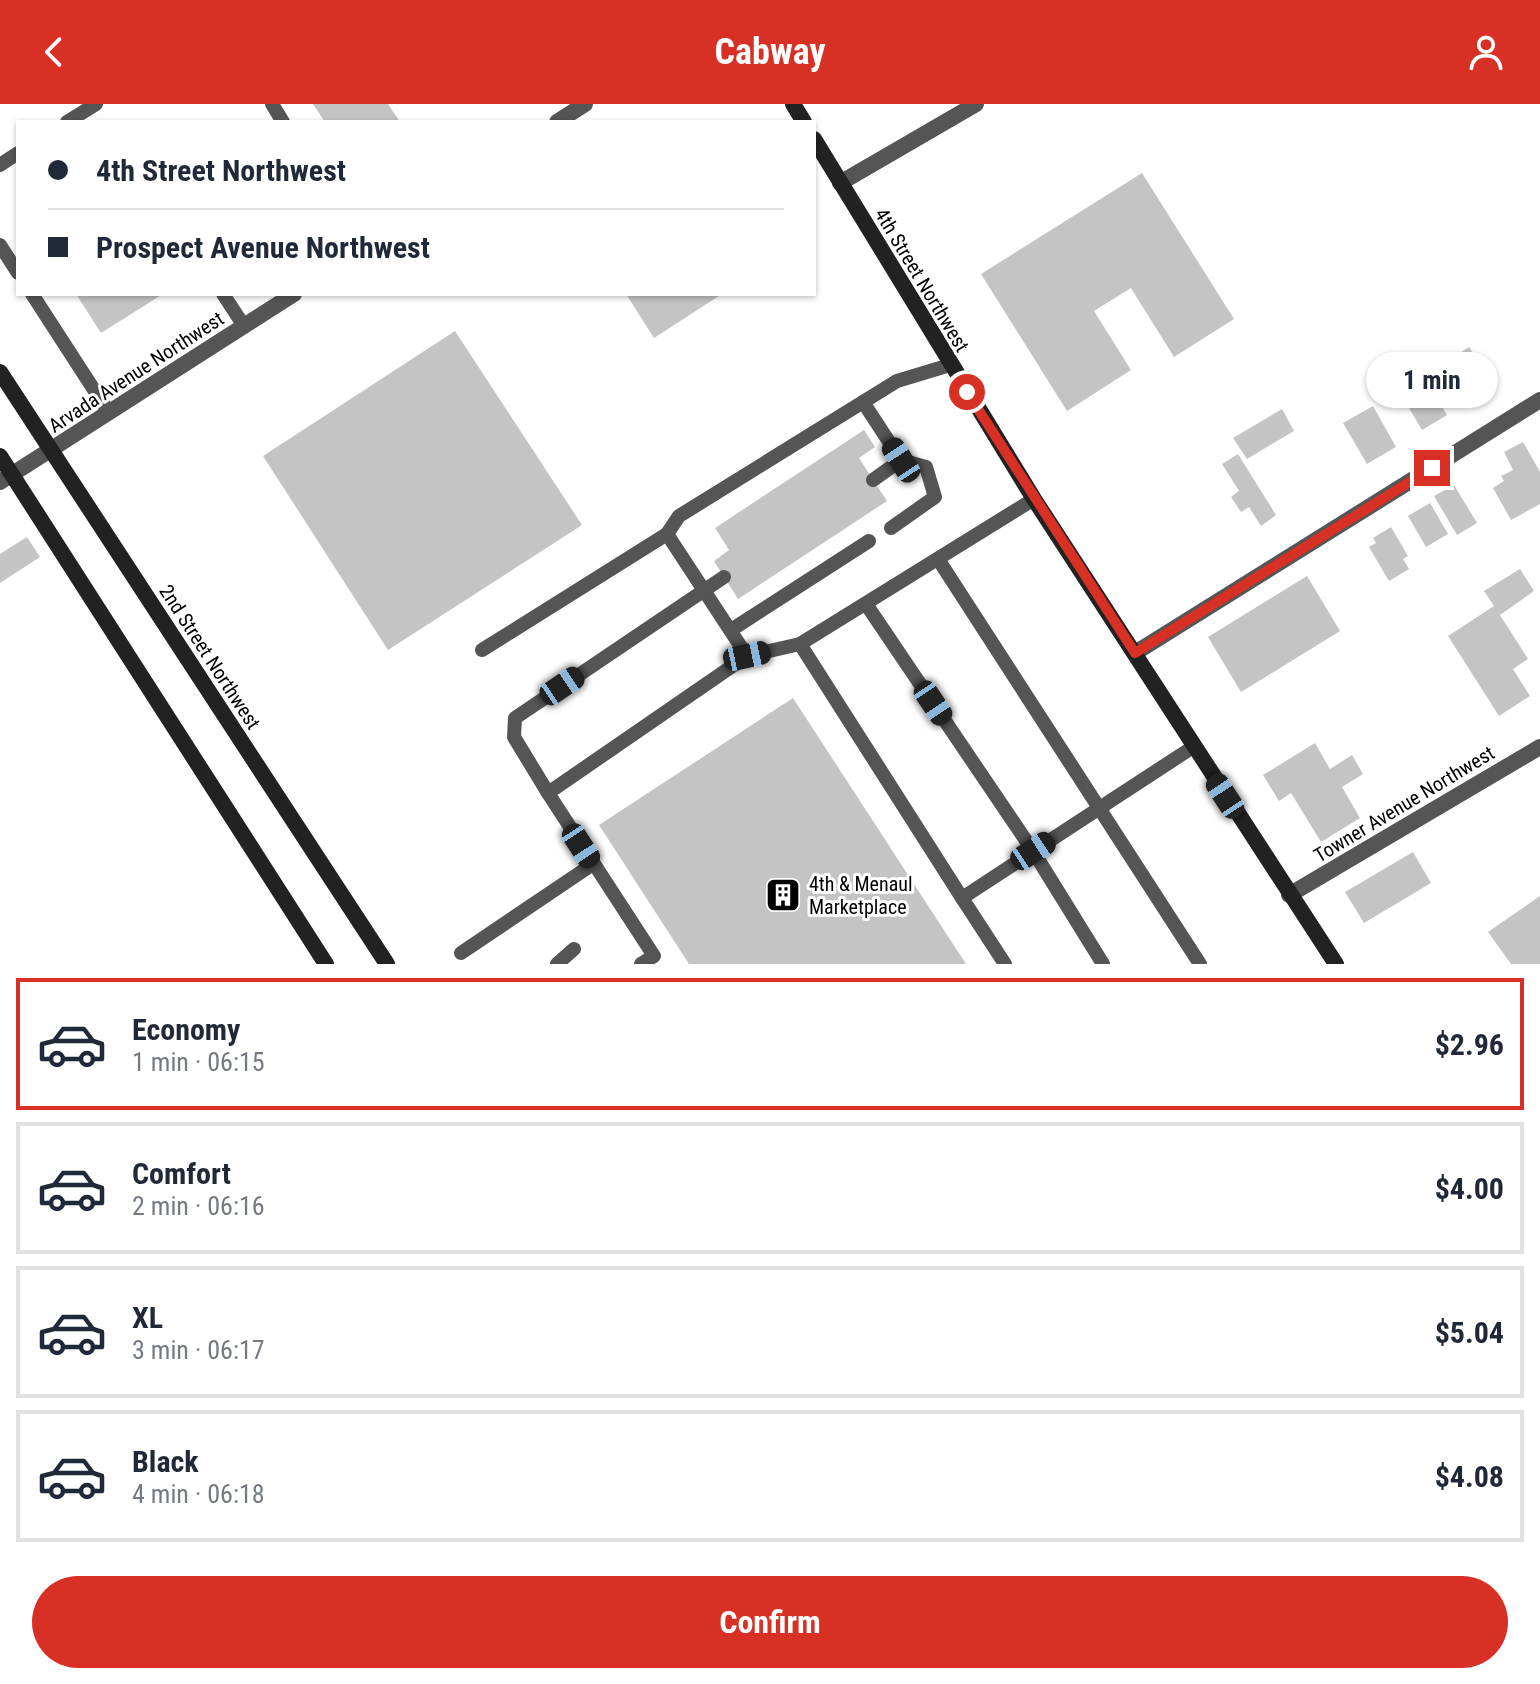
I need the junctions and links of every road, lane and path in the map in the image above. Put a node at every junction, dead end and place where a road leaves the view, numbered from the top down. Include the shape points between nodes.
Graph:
1 (96, 104) edge
2 (585, 104) edge
3 (976, 104) edge
4 (70, 120) edge
5 (560, 120) edge
6 (816, 142) edge
7 (840, 183) junction
8 (0, 245) edge
9 (16, 270) edge
10 (33, 296) edge
11 (224, 296) edge
12 (291, 296) edge
13 (244, 326) junction
14 (950, 365) junction
15 (0, 372) edge
16 (1540, 400) edge
17 (863, 402) junction
18 (109, 413) junction
19 (52, 450) junction
20 (0, 456) edge
21 (901, 460) junction
22 (6, 478) edge
23 (873, 480) dead end
24 (1034, 499) junction
25 (891, 528) dead end
26 (667, 534) junction
27 (869, 541) dead end
28 (938, 559) junction
29 (724, 577) dead end
30 (705, 588) junction
31 (866, 604) junction
32 (731, 630) junction
33 (800, 644) junction
34 (482, 650) dead end
35 (1135, 653) junction
36 (747, 656) junction
37 (1193, 747) junction
38 (1540, 747) edge
39 (548, 793) junction
40 (1099, 808) junction
41 (1033, 851) junction
42 (593, 864) junction
43 (1289, 895) junction
44 (962, 898) junction
45 (574, 949) dead end
46 (461, 953) dead end
47 (657, 960) edge
48 (326, 964) edge
49 (387, 964) edge
50 (557, 964) edge
51 (641, 964) edge
52 (1005, 964) edge
53 (1103, 964) edge
54 (1200, 964) edge
55 (1336, 964) edge

1 - 4 lane
2 - 5 street
3 - 7 street
6 - 7 main road, 4th Street Northwest
7 - 14 main road, 4th Street Northwest
8 - 9 lane
10 - 18 lane
11 - 13 lane
12 - 13 street, Arvada Avenue Northwest
13 - 18 street, Arvada Avenue Northwest
14 - 17 lane via 897,381
14 - 24 main road, 4th Street Northwest
15 - 19 main road, 2nd Street Northwest
16 - 35 street
17 - 21 lane
17 - 26 lane via 679,516
18 - 19 street, Arvada Avenue Northwest
19 - 22 street, Arvada Avenue Northwest
19 - 49 main road, 2nd Street Northwest
20 - 22 main road
21 - 23 lane
21 - 25 lane via 926,467 935,497
22 - 48 main road
24 - 28 lane
24 - 35 main road, 4th Street Northwest
26 - 30 lane
26 - 34 lane
27 - 32 lane
28 - 31 lane
28 - 40 lane
29 - 30 lane
30 - 32 lane
30 - 39 lane via 515,718 514,737
31 - 33 lane
31 - 41 lane
32 - 36 lane
33 - 36 lane
33 - 44 lane
35 - 37 main road, 4th Street Northwest
36 - 39 lane
37 - 40 lane
37 - 43 main road, 4th Street Northwest
38 - 43 street, Towner Avenue Northwest
39 - 42 lane
40 - 41 lane
40 - 54 lane
41 - 44 lane
41 - 53 lane
42 - 46 lane
42 - 47 lane
43 - 55 main road, 4th Street Northwest
44 - 52 lane
45 - 50 lane
47 - 51 lane

